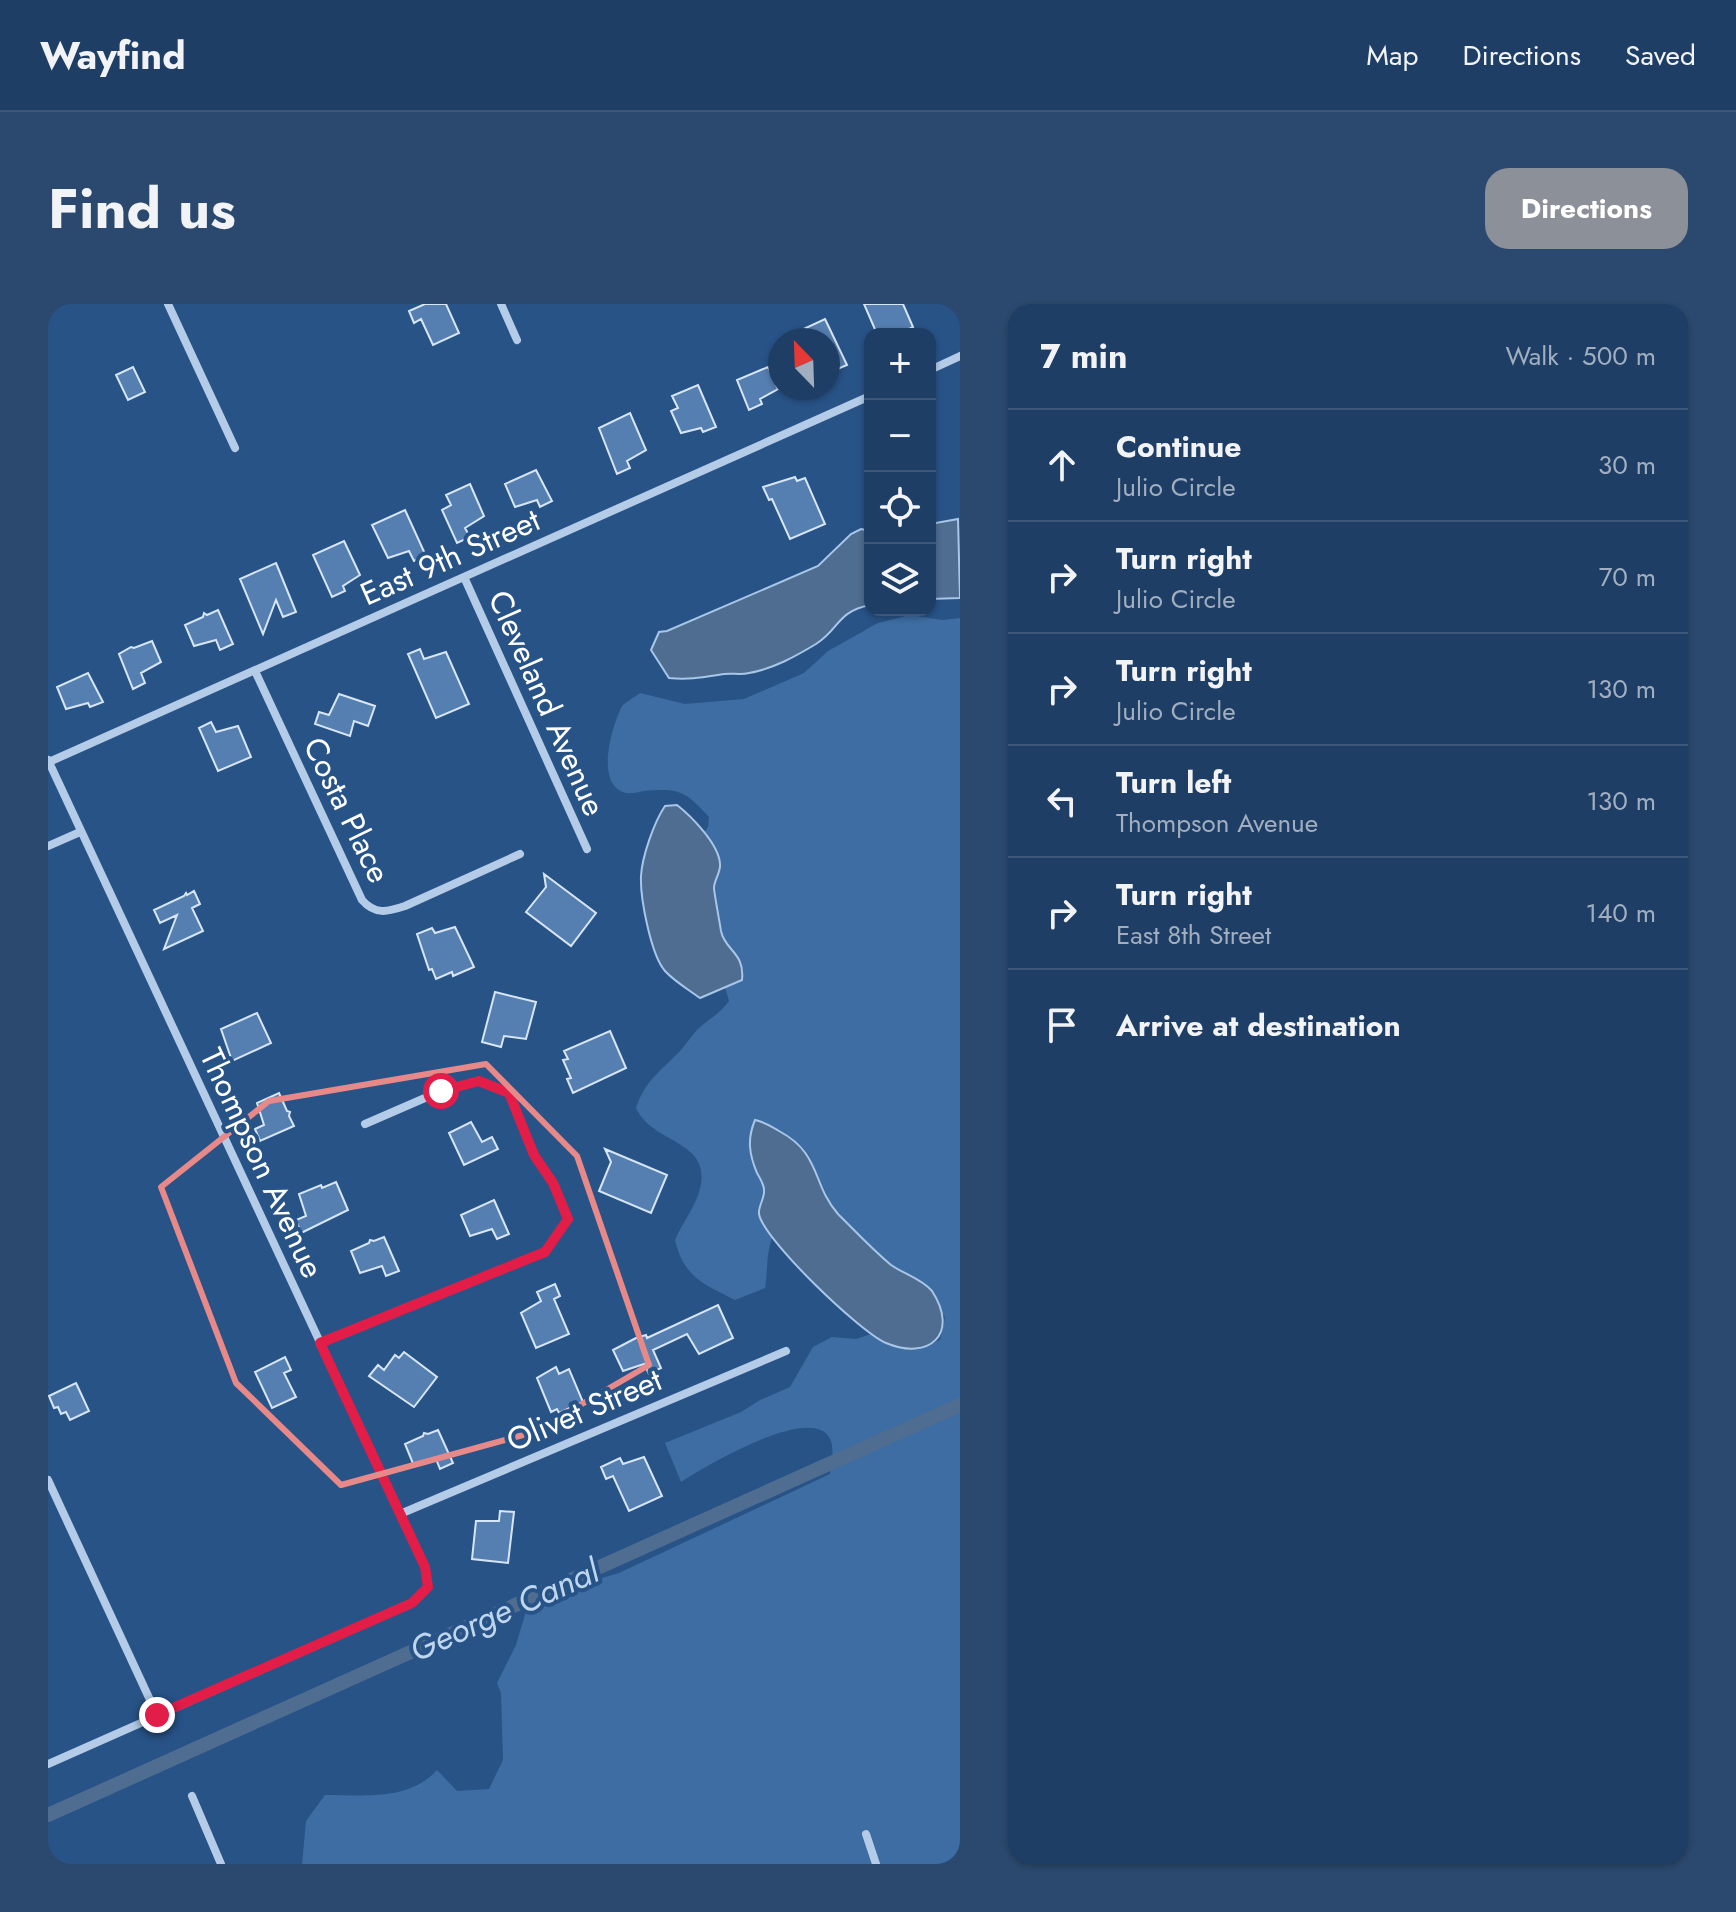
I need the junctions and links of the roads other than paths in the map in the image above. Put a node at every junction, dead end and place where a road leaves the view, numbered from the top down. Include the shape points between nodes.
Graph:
1 (168, 304) edge
2 (501, 304) edge
3 (517, 340) dead end
4 (960, 356) edge
5 (936, 367) edge
6 (864, 399) edge
7 (235, 448) dead end
8 (464, 577) junction
9 (255, 671) junction
10 (48, 761) edge
11 (80, 832) junction
12 (48, 846) edge
13 (587, 849) dead end
14 (520, 854) dead end
15 (365, 1124) dead end
16 (320, 1343) junction
17 (786, 1351) dead end
18 (48, 1480) edge
19 (400, 1514) junction
20 (157, 1715) junction
21 (48, 1764) edge
22 (192, 1796) dead end
23 (866, 1834) dead end
24 (221, 1864) edge
25 (876, 1864) edge

1 - 7 street
2 - 3 street
4 - 5 street
6 - 8 street, East 9th Street
8 - 9 street, East 9th Street
8 - 13 street, Cleveland Avenue
9 - 10 street, East 9th Street
9 - 14 street, Costa Place via 369,908 387,912 405,906
10 - 11 street, Thompson Avenue
11 - 12 street
11 - 16 street, Thompson Avenue
15 - 16 street via 441,1091 479,1081 509,1093 568,1219 545,1252
16 - 19 street, Thompson Avenue
17 - 19 street, Olivet Street
18 - 20 street
19 - 20 street, Thompson Avenue via 425,1567 428,1587 412,1603
20 - 21 street
22 - 24 street
23 - 25 street

